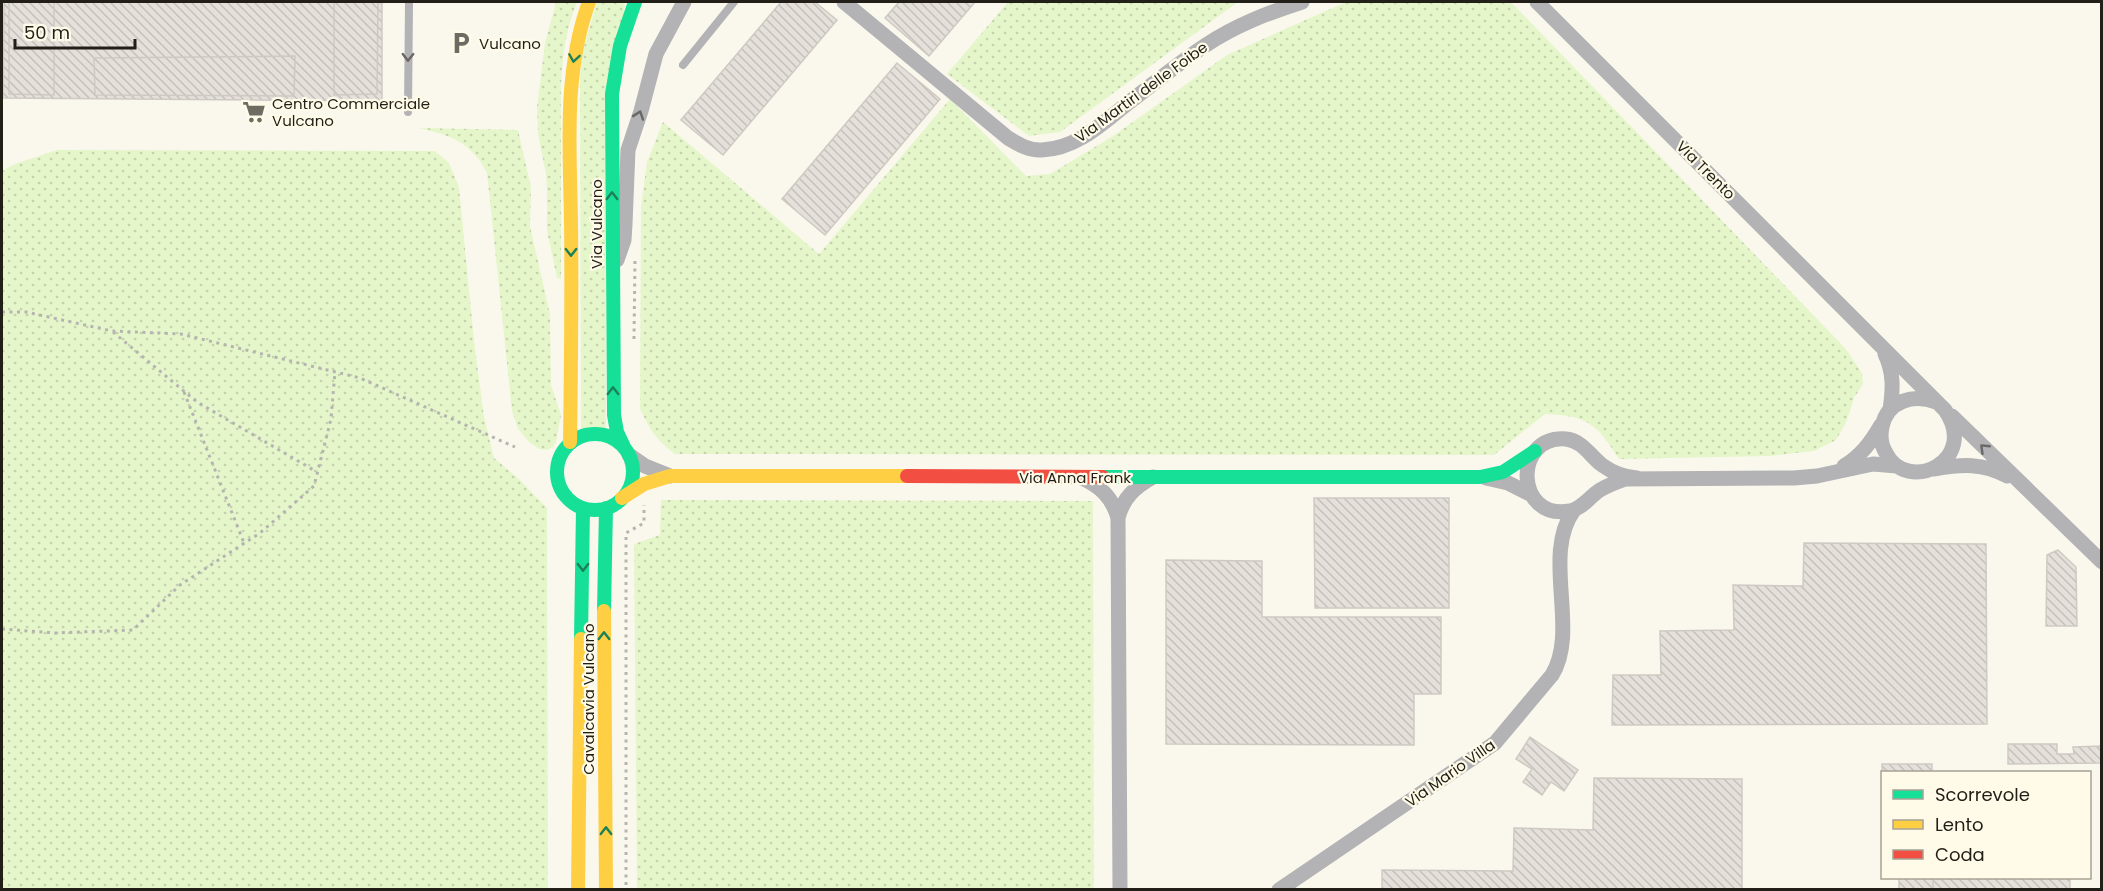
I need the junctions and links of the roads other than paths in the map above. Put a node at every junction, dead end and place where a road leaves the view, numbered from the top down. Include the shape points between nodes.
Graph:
1 (409, 2) edge
2 (589, 2) edge
3 (635, 2) edge
4 (684, 2) edge
5 (734, 2) edge
6 (844, 2) edge
7 (1302, 2) edge
8 (1537, 2) edge
9 (683, 65) dead end
10 (408, 112) dead end
11 (613, 274) junction
12 (1875, 339) junction
13 (1941, 406) junction
14 (1886, 415) junction
15 (570, 442) junction
16 (626, 451) junction
17 (1535, 451) junction
18 (1593, 457) junction
19 (1897, 466) junction
20 (1932, 470) junction
21 (1836, 471) junction
22 (670, 476) junction
23 (1079, 477) junction
24 (1153, 477) junction
25 (1480, 477) junction
26 (1636, 478) junction
27 (2023, 486) junction
28 (1593, 495) junction
29 (622, 498) junction
30 (1536, 499) junction
31 (583, 508) junction
32 (606, 508) junction
33 (1574, 510) junction
34 (1118, 518) junction
35 (1561, 540) junction
36 (2102, 562) edge
37 (1120, 888) edge
38 (578, 890) edge
39 (606, 890) edge
40 (1279, 890) edge

1 -> 10 lane
2 -> 15 main road, Via Vulcano via 573,60 570,94
11 -> 3 main road, Via Vulcano via 612,93 620,46
11 -> 4 street via 624,240 628,150 656,54
5 - 9 lane
6 - 7 street, Via Martiri delle Foibe via 1008,138 1040,151 1086,136 1183,61 1231,30
8 - 12 street, Via Trento
16 -> 11 main road, Via Vulcano via 614,415
12 - 13 street, Via Trento
12 - 14 street, Via Trento via 1892,372 1893,391
13 - 14 street via 1924,398 1911,398
13 - 20 street, Via Trento via 1952,420 1954,443 1946,459
27 -> 13 street, Via Trento
14 - 19 street, Via Trento via 1880,433 1882,446
14 - 21 street via 1864,451
15 - 16 main road via 598,434 612,438
15 - 31 main road via 558,460 557,478 566,497
16 - 22 street, Via Anna Frank via 645,466
16 - 29 main road via 633,473
17 - 18 street via 1556,440 1568,440 1579,443
17 - 25 main road, Via Anna Frank via 1503,472
17 - 30 street via 1526,472 1527,484
18 - 26 street via 1613,472
18 - 28 street via 1599,472
19 - 20 street, Via Trento via 1908,471
19 - 21 street via 1873,464
20 - 27 street, Via Trento via 1978,465
21 - 26 street via 1794,478
22 - 23 main road, Via Anna Frank
22 - 29 main road, Via Anna Frank via 644,484
23 - 24 main road, Via Anna Frank
23 - 34 street via 1104,492
24 - 25 main road, Via Anna Frank
24 - 34 street via 1125,500
25 - 30 street, Via Anna Frank via 1508,483
26 - 28 street via 1614,483
27 - 36 street, Via Trento
28 - 33 street
29 - 32 main road
30 - 33 street via 1550,510
30 - 35 street, Via Mario Villa via 1554,522
31 - 32 main road
31 -> 38 main road, Cavalcavia Vulcano
39 -> 32 main road, Cavalcavia Vulcano
33 - 35 street, Via Mario Villa via 1566,520
34 - 37 street
35 - 40 street, Via Mario Villa via 1562,645 1552,675 1495,743

